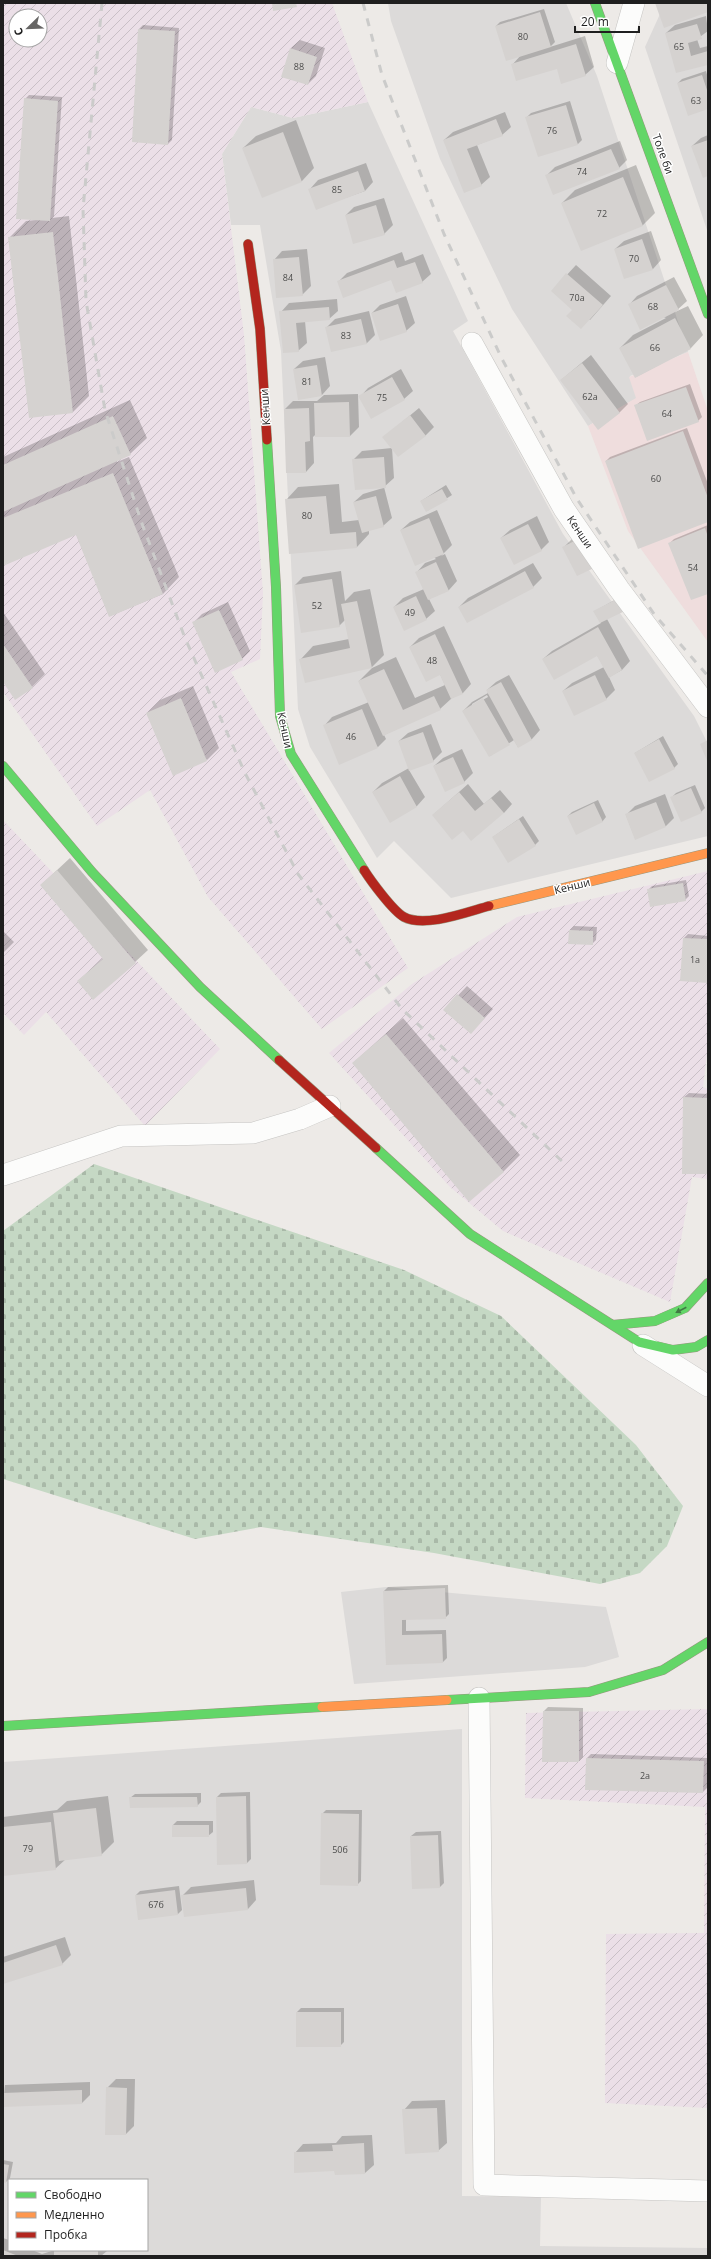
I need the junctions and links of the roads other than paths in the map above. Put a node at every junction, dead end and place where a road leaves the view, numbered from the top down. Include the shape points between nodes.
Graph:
1 (595, 3) edge
2 (634, 3) edge
3 (617, 63) junction
4 (248, 244) dead end
5 (708, 314) edge
6 (472, 343) dead end
7 (708, 707) edge
8 (3, 766) edge
9 (708, 853) edge
10 (330, 1106) junction
11 (3, 1174) edge
12 (708, 1283) edge
13 (612, 1325) junction
14 (708, 1340) edge
15 (639, 1342) junction
16 (708, 1386) edge
17 (708, 1642) edge
18 (479, 1698) junction
19 (3, 1726) edge
20 (708, 2191) edge

1 - 3 street, Толе би
2 - 3 street
3 - 5 street, Толе би
4 - 9 street, Кенши via 260,329 276,587 280,716 290,754 372,885 404,917 428,921
6 - 7 street, Кенши via 564,509 619,589
8 - 10 street via 92,872 200,987
10 - 11 street via 300,1119 253,1133 121,1136
10 - 13 street via 470,1234
12 -> 13 street via 685,1308 655,1321
13 - 15 street
14 - 15 street via 696,1347 673,1350
15 - 16 street
17 - 18 street via 663,1670 589,1692
18 - 19 street
18 - 20 street via 484,2185

